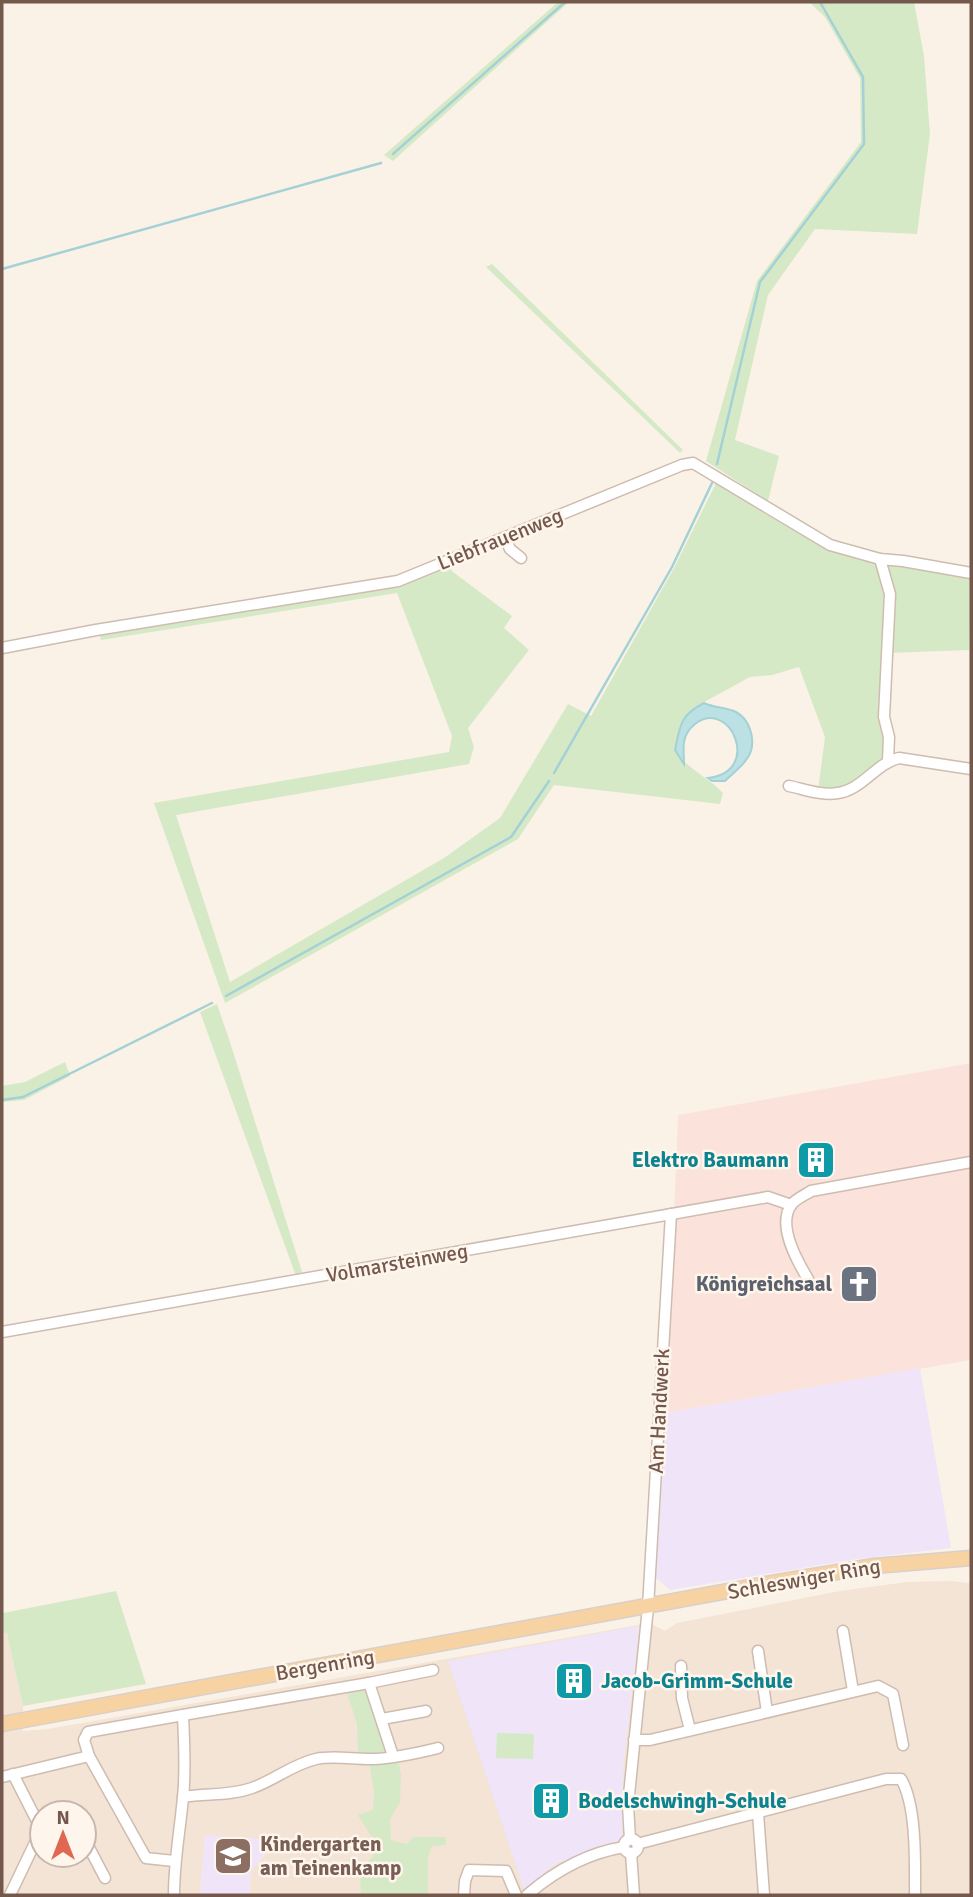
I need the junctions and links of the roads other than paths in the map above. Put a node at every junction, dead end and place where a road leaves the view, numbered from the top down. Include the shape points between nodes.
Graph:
1 (505, 538) junction
2 (520, 558) dead end
3 (880, 559) junction
4 (971, 573) edge
5 (2, 648) edge
6 (888, 760) junction
7 (971, 769) edge
8 (789, 786) dead end
9 (971, 1162) edge
10 (791, 1205) junction
11 (671, 1214) junction
12 (808, 1279) dead end
13 (2, 1332) edge
14 (968, 1560) edge
15 (648, 1607) junction
16 (843, 1631) dead end
17 (758, 1651) dead end
18 (681, 1666) dead end
19 (433, 1671) dead end
20 (369, 1682) junction
21 (853, 1691) junction
22 (426, 1711) dead end
23 (767, 1712) junction
24 (183, 1715) junction
25 (382, 1719) junction
26 (2, 1724) edge
27 (690, 1730) junction
28 (634, 1740) junction
29 (902, 1745) dead end
30 (438, 1748) dead end
31 (89, 1756) junction
32 (393, 1756) junction
33 (13, 1774) junction
34 (2, 1777) edge
35 (183, 1797) junction
36 (28, 1803) edge
37 (758, 1813) junction
38 (631, 1846) junction
39 (28, 1857) edge
40 (174, 1861) junction
41 (98, 1865) edge
42 (105, 1878) dead end
43 (10, 1895) edge
44 (174, 1895) edge
45 (464, 1895) edge
46 (516, 1895) edge
47 (527, 1895) edge
48 (634, 1895) edge
49 (764, 1895) edge
50 (915, 1895) edge

1 - 2 street
1 - 3 street, Liebfrauenweg via 693,463 830,545
1 - 5 street, Liebfrauenweg via 398,581
3 - 4 street, Liebfrauenweg
3 - 6 street via 890,594 884,717
6 - 7 street
6 - 8 street via 839,793
9 - 10 street via 811,1191
10 - 11 street, Volmarsteinweg via 768,1197
10 - 12 street via 786,1222 793,1253
11 - 13 street, Volmarsteinweg
11 - 15 street, Am Handwerk
14 - 15 main road, Schleswiger Ring via 874,1566
15 - 26 main road, Bergenring
15 - 28 street, Am Handwerk
16 - 21 street
17 - 23 street
18 - 27 street
19 - 20 street
20 - 24 street
20 - 25 street
21 - 23 street
21 - 29 street via 878,1686 893,1694
22 - 25 street
23 - 27 street
24 - 31 street via 88,1732 84,1740
24 - 35 street
25 - 32 street
27 - 28 street
28 - 38 street, Am Handwerk via 628,1805
30 - 32 street
31 - 33 street
31 - 40 street via 146,1858
32 - 35 street via 318,1758 249,1790
33 - 34 street
33 - 36 street
35 - 40 street
37 - 38 street
37 - 49 street
37 - 50 street via 901,1779 908,1791
38 - 47 street via 565,1867
38 - 48 street, Am Handwerk
39 - 43 street
40 - 44 street
41 - 42 street
45 - 46 street via 470,1870 506,1871

